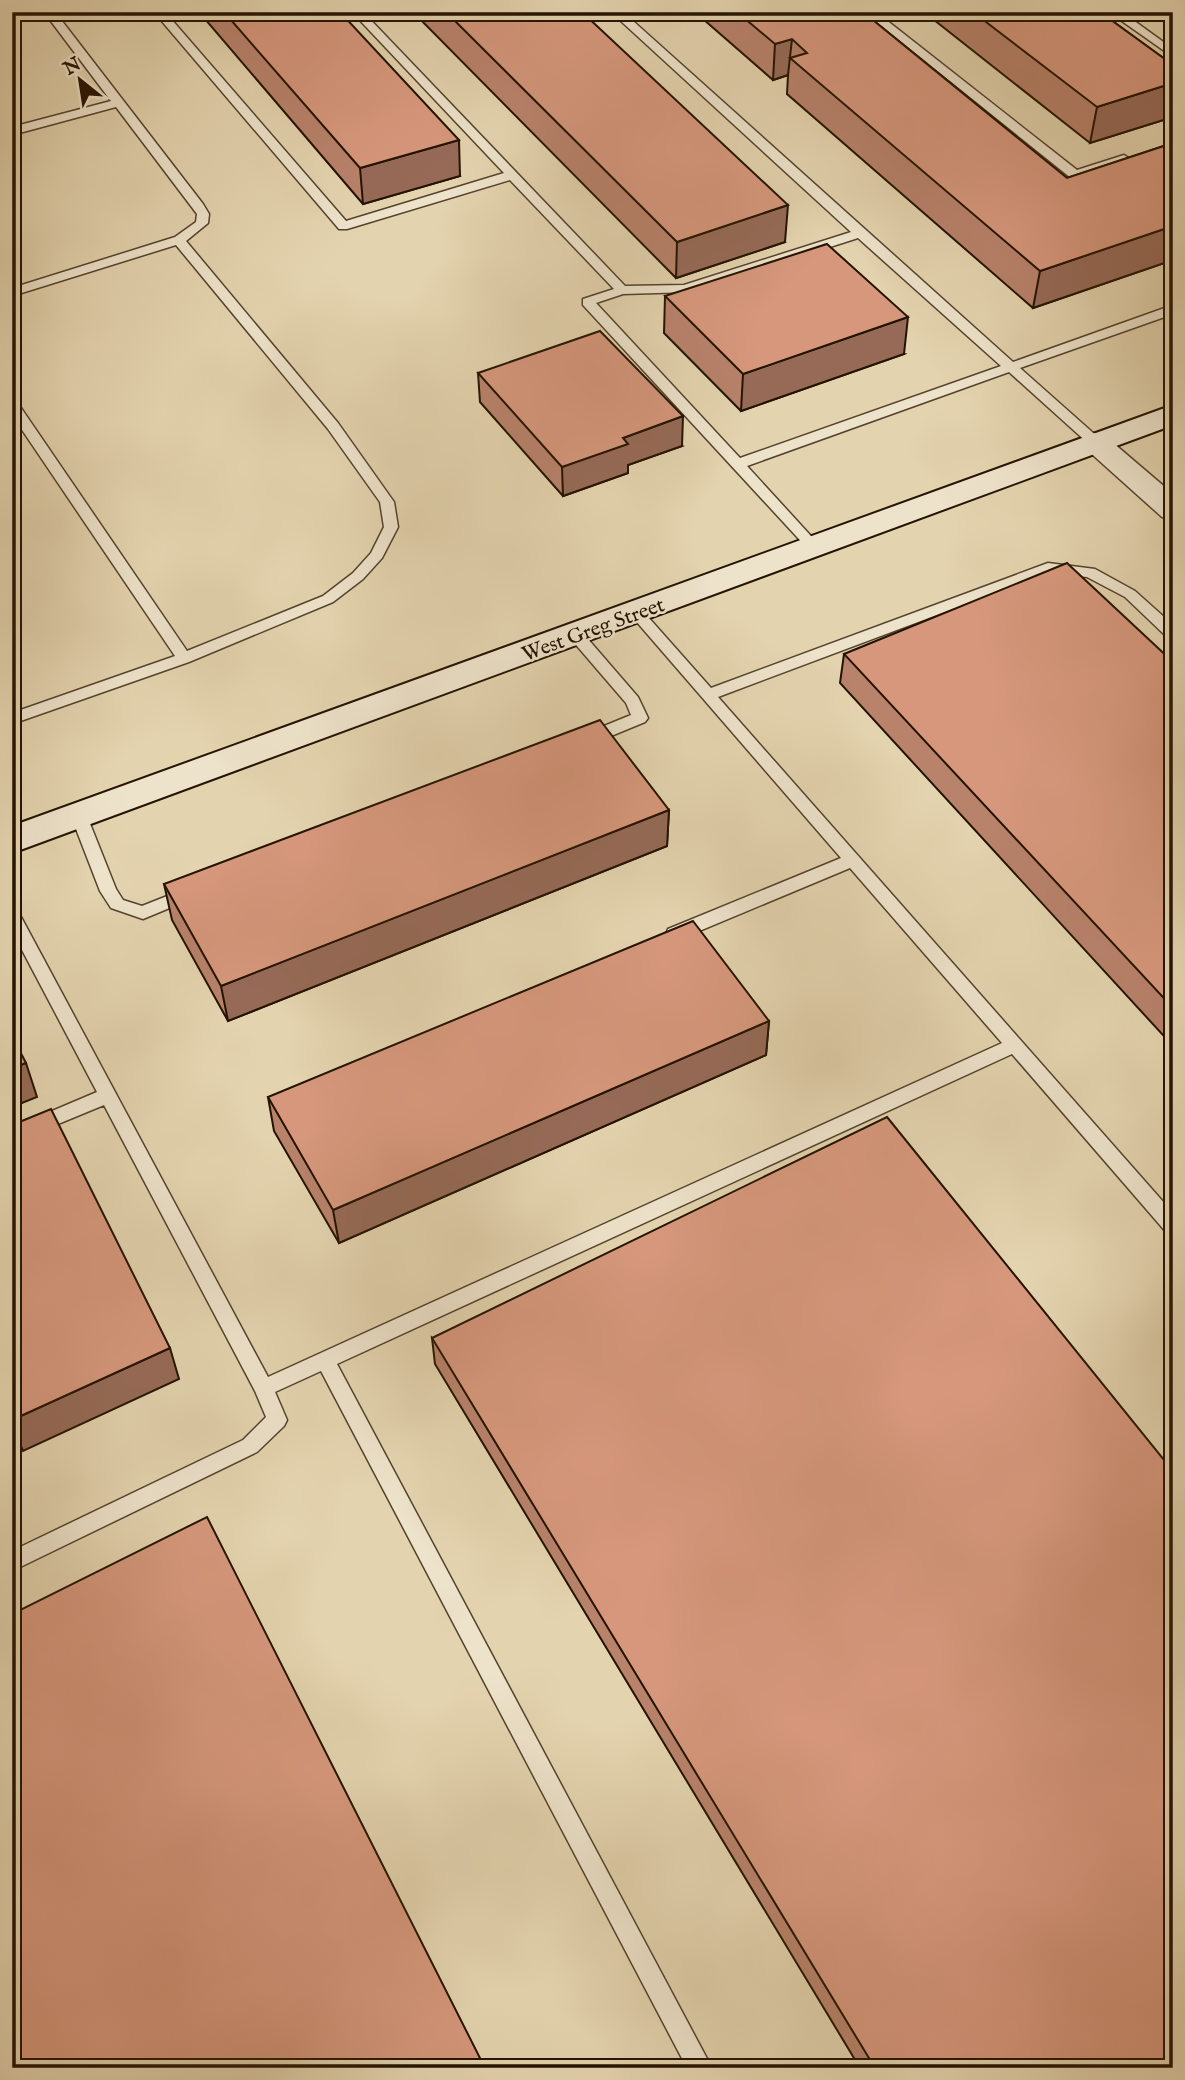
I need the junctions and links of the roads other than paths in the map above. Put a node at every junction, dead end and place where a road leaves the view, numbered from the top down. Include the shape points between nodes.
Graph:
1 (49, 12) edge
2 (159, 12) edge
3 (357, 12) edge
4 (616, 12) edge
5 (869, 12) edge
6 (1114, 12) edge
7 (1173, 54) edge
8 (119, 102) junction
9 (12, 131) edge
10 (1136, 156) edge
11 (512, 174) junction
12 (860, 233) junction
13 (179, 240) junction
14 (622, 290) junction
15 (12, 292) edge
16 (1173, 309) edge
17 (1009, 367) junction
18 (12, 405) edge
19 (1173, 414) edge
20 (1095, 442) junction
21 (738, 464) junction
22 (1173, 510) edge
23 (814, 547) junction
24 (636, 613) junction
25 (1173, 634) edge
26 (576, 635) junction
27 (184, 658) junction
28 (708, 695) junction
29 (12, 719) edge
30 (571, 746) edge
31 (79, 816) junction
32 (12, 840) edge
33 (852, 860) junction
34 (207, 886) edge
35 (12, 915) edge
36 (659, 941) edge
37 (1014, 1045) junction
38 (107, 1096) junction
39 (12, 1136) edge
40 (1173, 1226) edge
41 (325, 1360) junction
42 (264, 1388) junction
43 (13, 1558) edge
44 (700, 2068) edge

1 - 8 lane
2 - 11 lane via 343,226
3 - 11 lane
4 - 12 lane
5 - 10 lane via 1075,175
6 - 7 lane
8 - 9 lane
8 - 13 lane via 202,214 202,223
11 - 14 lane
12 - 14 lane via 685,289
12 - 17 lane
13 - 15 lane
13 - 27 lane via 333,426 387,502 391,527 377,555 328,599
14 - 21 lane via 588,302
16 - 17 lane
17 - 20 lane
17 - 21 lane
18 - 27 lane
19 - 20 main road, West Greg Street
20 - 22 street
20 - 23 main road, West Greg Street
21 - 23 lane
23 - 24 main road, West Greg Street
24 - 26 main road, West Greg Street
24 - 28 lane
25 - 28 lane via 1130,594 1090,572 1048,568
26 - 30 lane via 633,701 640,718
26 - 31 main road, West Greg Street
27 - 29 lane
28 - 33 lane
31 - 32 main road, West Greg Street
31 - 34 lane via 117,904 143,913
33 - 36 lane
33 - 37 lane
35 - 38 lane
37 - 40 lane
37 - 41 lane
38 - 39 lane
38 - 42 lane
41 - 42 lane
41 - 44 lane
42 - 43 lane via 277,1420 250,1446

